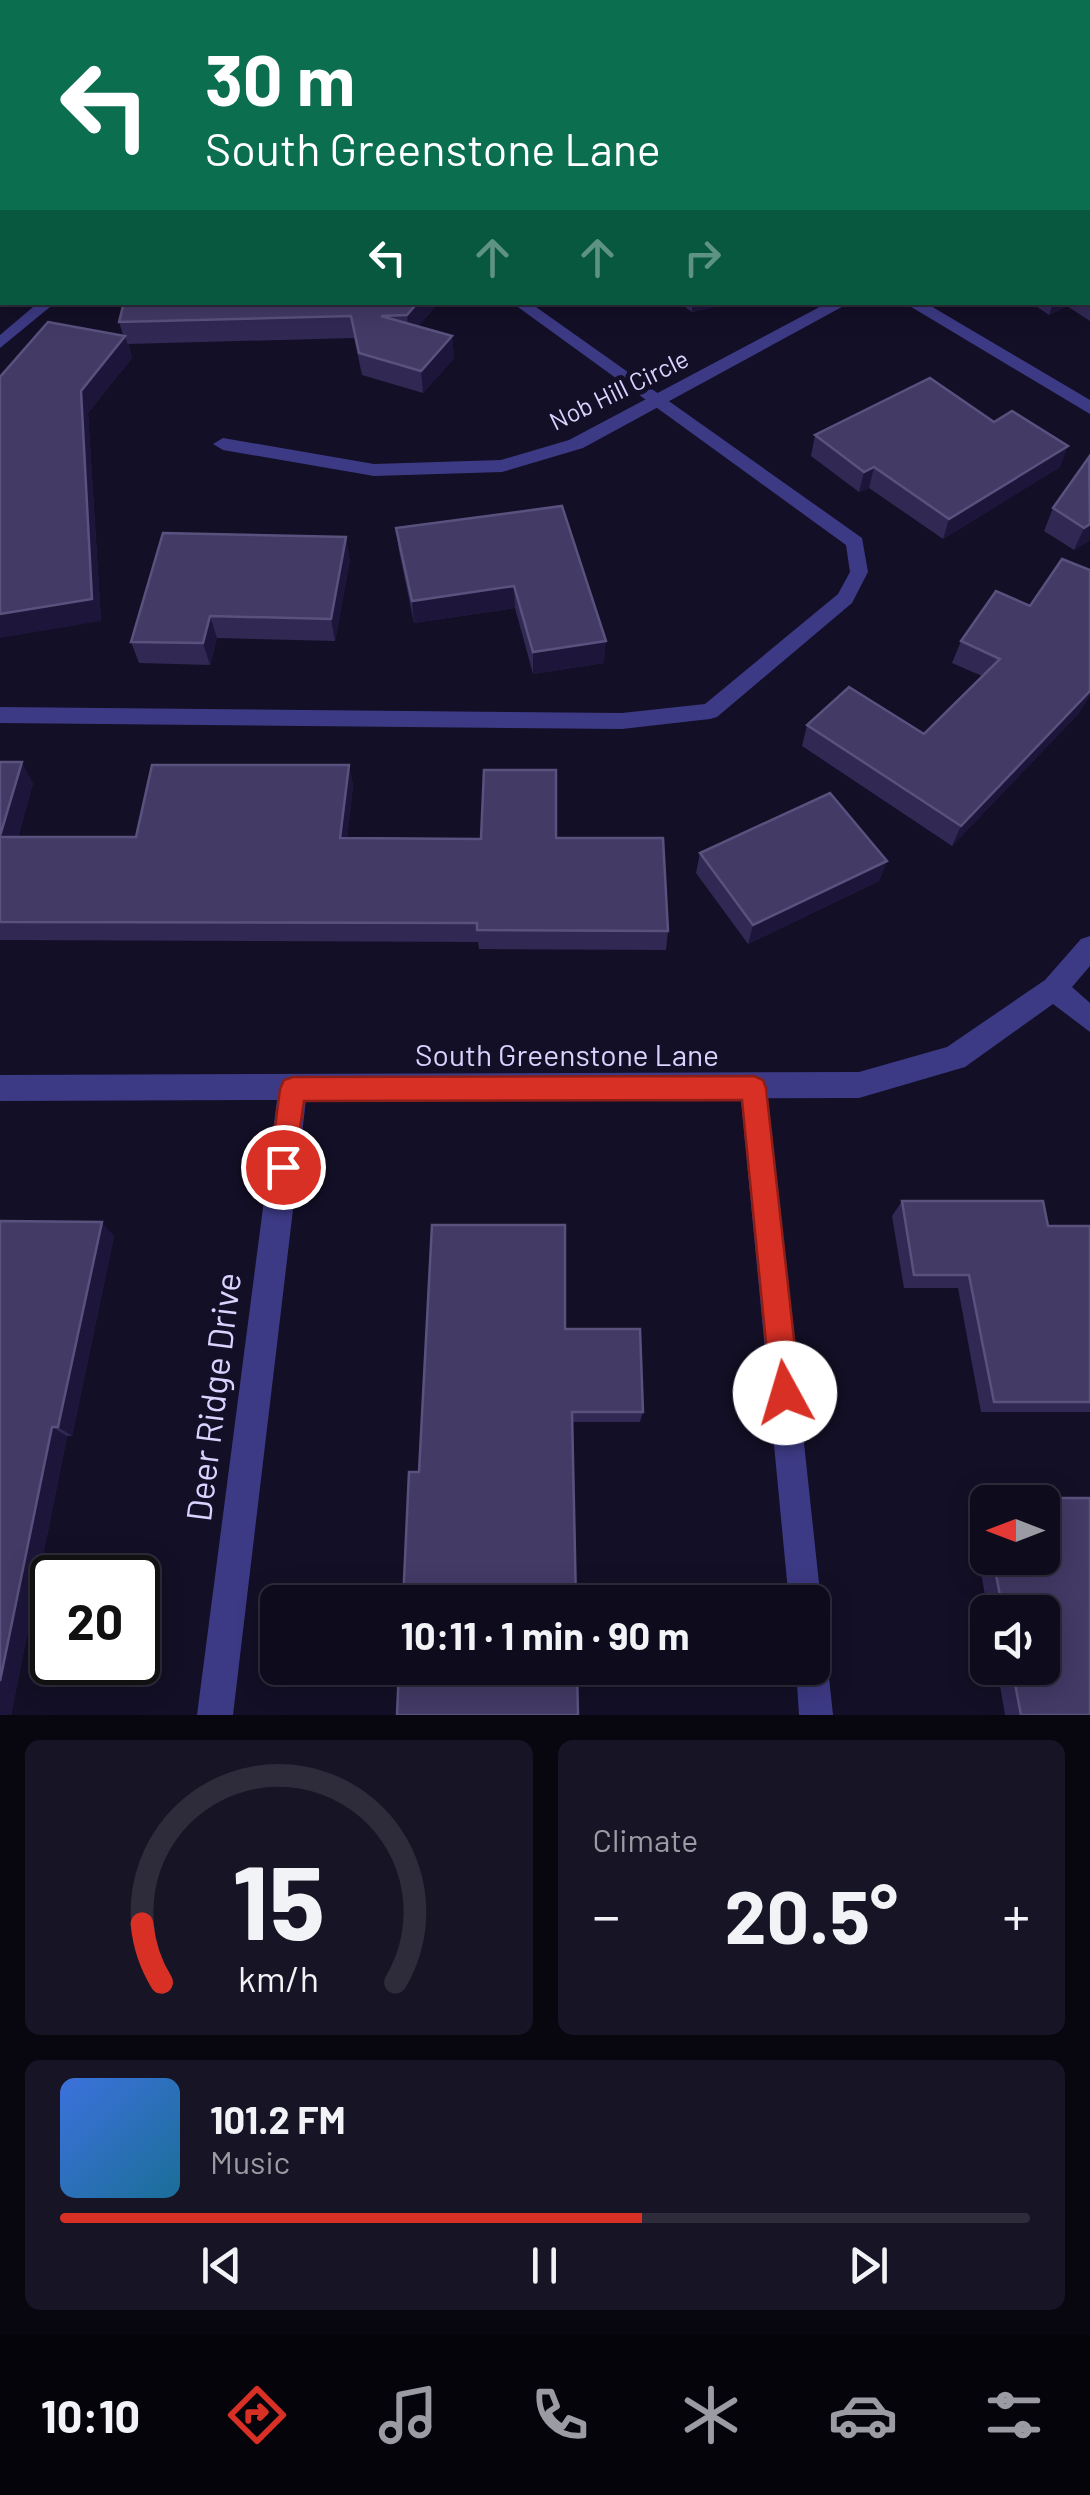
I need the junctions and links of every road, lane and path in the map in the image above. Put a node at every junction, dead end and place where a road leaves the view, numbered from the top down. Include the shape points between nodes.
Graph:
1 (45, 305) edge
2 (522, 305) edge
3 (837, 305) edge
4 (916, 305) edge
5 (0, 343) edge
6 (658, 401) junction
7 (1090, 408) edge
8 (224, 444) dead end
9 (0, 715) edge
10 (1090, 948) edge
11 (1054, 988) junction
12 (1090, 1020) edge
13 (0, 1088) edge
14 (754, 1088) junction
15 (293, 1089) junction
16 (804, 1585) edge
17 (813, 1685) edge
18 (215, 1715) edge
19 (816, 1715) edge

1 - 5 lane
2 - 6 lane
3 - 6 street, Nob Hill Circle
4 - 7 street
6 - 8 street, Nob Hill Circle via 576,444 502,466 374,470
6 - 9 lane via 856,542 859,572 845,598 710,711 622,721
10 - 11 street, South Greenstone Lane
11 - 12 street
11 - 14 street, South Greenstone Lane via 955,1058 859,1085
13 - 15 street, South Greenstone Lane
14 - 15 street, South Greenstone Lane
14 - 16 lane
15 - 18 street, Deer Ridge Drive
17 - 19 lane

